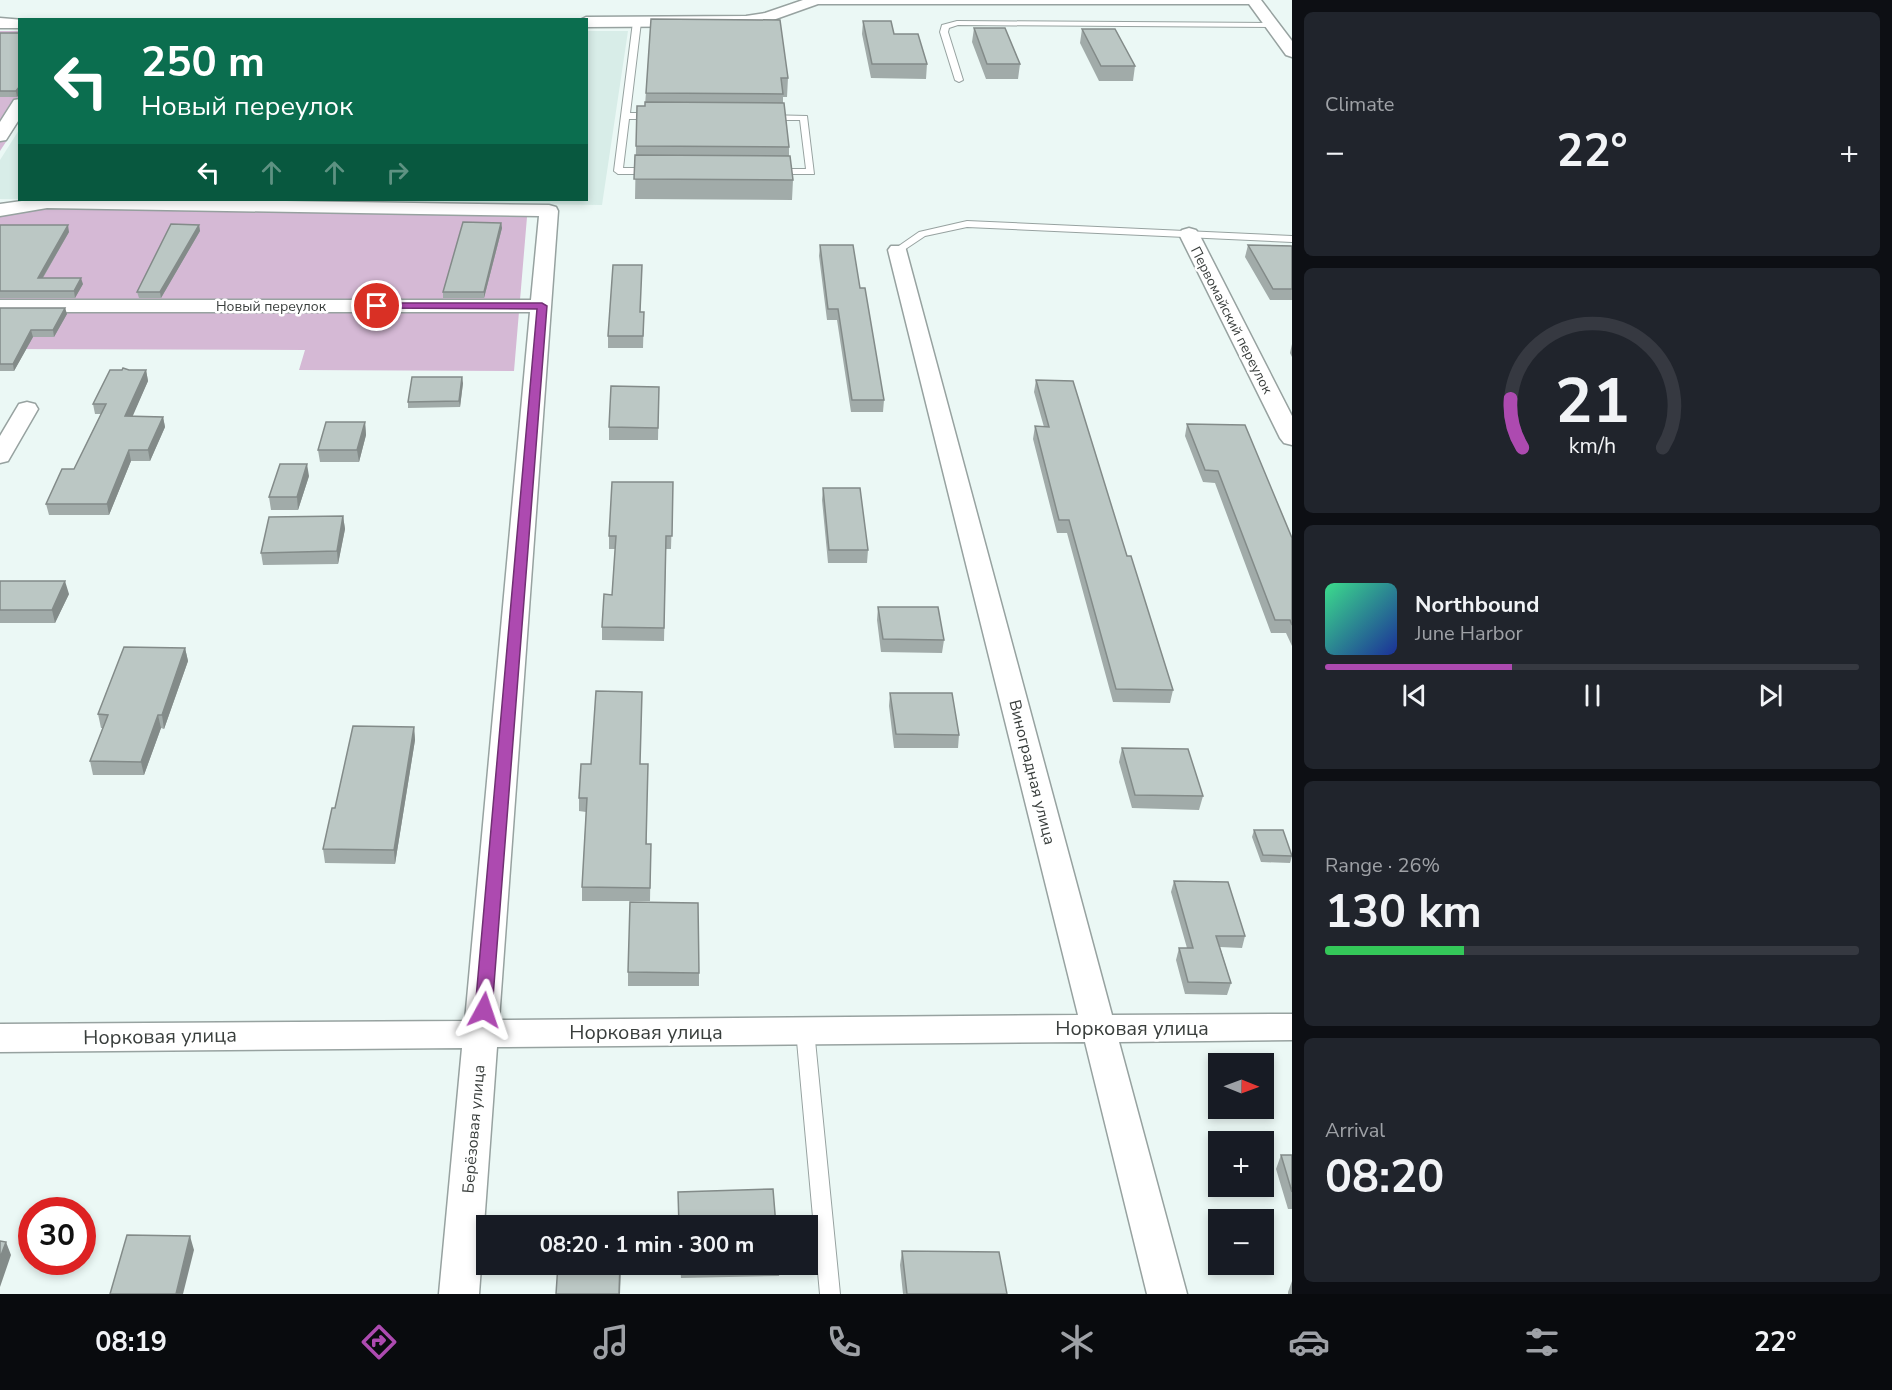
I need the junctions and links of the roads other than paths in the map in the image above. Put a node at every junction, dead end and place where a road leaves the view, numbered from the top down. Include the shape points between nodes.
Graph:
1 (1253, 0) edge
2 (588, 22) edge
3 (636, 22) junction
4 (0, 23) edge
5 (18, 23) edge
6 (1272, 25) junction
7 (1292, 25) edge
8 (1292, 52) edge
9 (959, 81) dead end
10 (18, 107) edge
11 (626, 116) junction
12 (660, 116) edge
13 (763, 117) edge
14 (0, 136) edge
15 (663, 171) edge
16 (765, 172) edge
17 (0, 210) edge
18 (1189, 234) junction
19 (1292, 239) edge
20 (898, 250) joint
21 (0, 306) edge
22 (542, 306) junction
23 (27, 409) dead end
24 (1292, 438) edge
25 (0, 456) edge
26 (1292, 1027) edge
27 (1099, 1028) junction
28 (805, 1030) junction
29 (482, 1033) junction
30 (0, 1038) edge
31 (459, 1294) edge
32 (830, 1294) edge
33 (1167, 1294) edge

1 - 3 street via 817,0 746,21
1 - 6 street
2 - 3 street
3 - 11 lane
4 - 5 street
6 - 7 street
6 - 8 street
6 - 9 lane via 957,23 945,27 944,32
10 - 14 street
11 - 12 lane
11 - 15 lane via 618,171
13 - 16 lane via 804,118 811,172
17 - 22 street, Берёзовая улица via 47,202 549,211
18 - 19 lane
18 - 20 lane via 967,224 922,234
18 - 24 street, Первомайский переулок
20 - 27 street, Виноградная улица
21 - 22 street, Новый переулок
22 - 29 street, Берёзовая улица
23 - 25 street
26 - 27 street, Норковая улица
27 - 28 street, Норковая улица
27 - 33 street, Виноградная улица
28 - 29 street, Норковая улица
28 - 32 lane
29 - 30 street, Норковая улица
29 - 31 street, Берёзовая улица

